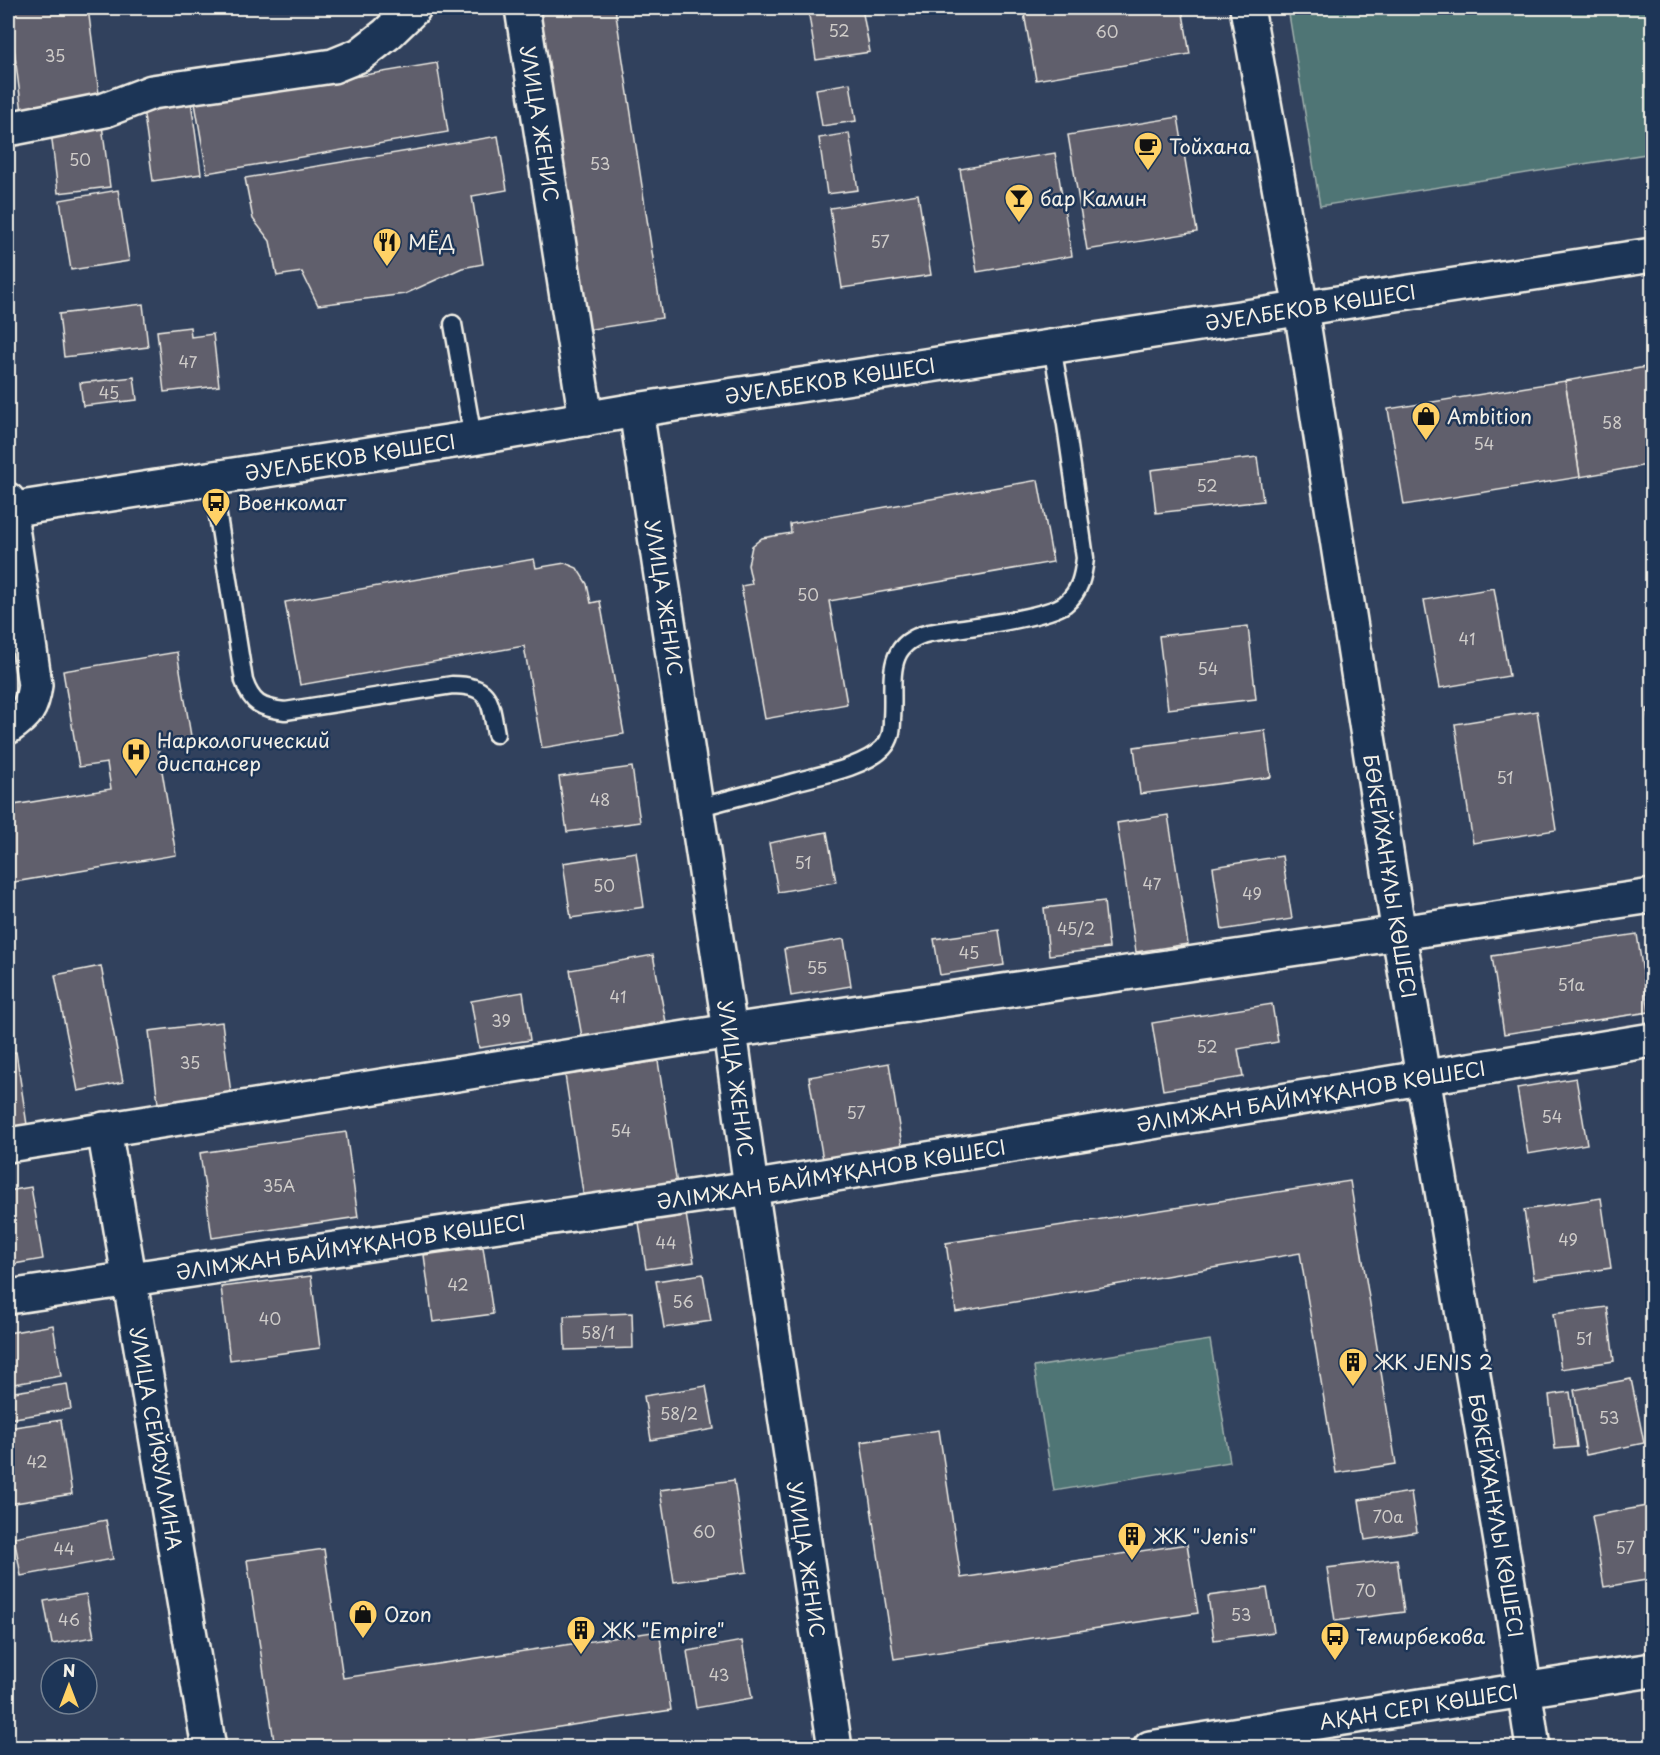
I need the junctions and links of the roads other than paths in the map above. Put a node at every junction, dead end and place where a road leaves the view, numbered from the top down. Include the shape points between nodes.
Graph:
1 (414, 8) edge
2 (522, 8) edge
3 (1247, 8) edge
4 (8, 129) edge
5 (1653, 255) edge
6 (1301, 309) junction
7 (453, 324) dead end
8 (1052, 347) junction
9 (636, 410) junction
10 (586, 419) junction
11 (473, 438) junction
12 (212, 478) junction
13 (8, 507) edge
14 (8, 727) edge
15 (496, 734) dead end
16 (697, 808) junction
17 (1653, 896) edge
18 (1399, 934) junction
19 (730, 1031) junction
20 (1653, 1040) edge
21 (1422, 1077) junction
22 (104, 1129) junction
23 (8, 1145) edge
24 (751, 1188) junction
25 (128, 1278) junction
26 (8, 1297) edge
27 (1653, 1670) edge
28 (1524, 1690) junction
29 (209, 1748) edge
30 (835, 1748) edge
31 (1150, 1748) edge
32 (1533, 1748) edge

1 - 4 street via 360,55 333,66 152,92 105,110
2 - 10 street, УЛИЦА ЖЕНИС
3 - 6 street, БӨКЕЙХАНҰЛЫ КӨШЕСІ
5 - 6 street, ӘУЕЛБЕКОВ КӨШЕСІ
6 - 8 street, ӘУЕЛБЕКОВ КӨШЕСІ
6 - 18 street, БӨКЕЙХАНҰЛЫ КӨШЕСІ
7 - 11 lane
8 - 9 street, ӘУЕЛБЕКОВ КӨШЕСІ
8 - 16 lane via 1085,558 1083,578 1075,593 1046,613 915,636 904,643 894,661 891,734 885,747 842,769
9 - 10 street, ӘУЕЛБЕКОВ КӨШЕСІ
9 - 16 street, УЛИЦА ЖЕНИС
10 - 11 street, ӘУЕЛБЕКОВ КӨШЕСІ
11 - 12 street, ӘУЕЛБЕКОВ КӨШЕСІ
12 - 13 street, ӘУЕЛБЕКОВ КӨШЕСІ
12 - 15 lane via 244,681 258,705 285,711 466,685 480,689 488,699
13 - 14 street via 35,685 32,703 23,717
16 - 19 street, УЛИЦА ЖЕНИС
17 - 18 street
18 - 19 street
18 - 21 street, БӨКЕЙХАНҰЛЫ КӨШЕСІ
19 - 22 street
19 - 24 street, УЛИЦА ЖЕНИС
20 - 21 street, ӘЛІМЖАН БАЙМҰҚАНОВ КӨШЕСІ
21 - 24 street, ӘЛІМЖАН БАЙМҰҚАНОВ КӨШЕСІ
21 - 28 street, БӨКЕЙХАНҰЛЫ КӨШЕСІ
22 - 23 street
22 - 25 street, УЛИЦА СЕЙФУЛЛИНА
24 - 25 street, ӘЛІМЖАН БАЙМҰҚАНОВ КӨШЕСІ
24 - 30 street, УЛИЦА ЖЕНИС
25 - 26 street, ӘЛІМЖАН БАЙМҰҚАНОВ КӨШЕСІ
25 - 29 street, УЛИЦА СЕЙФУЛЛИНА
27 - 28 street, АҚАН СЕРІ КӨШЕСІ
28 - 31 street, АҚАН СЕРІ КӨШЕСІ
28 - 32 street, БӨКЕЙХАНҰЛЫ КӨШЕСІ

